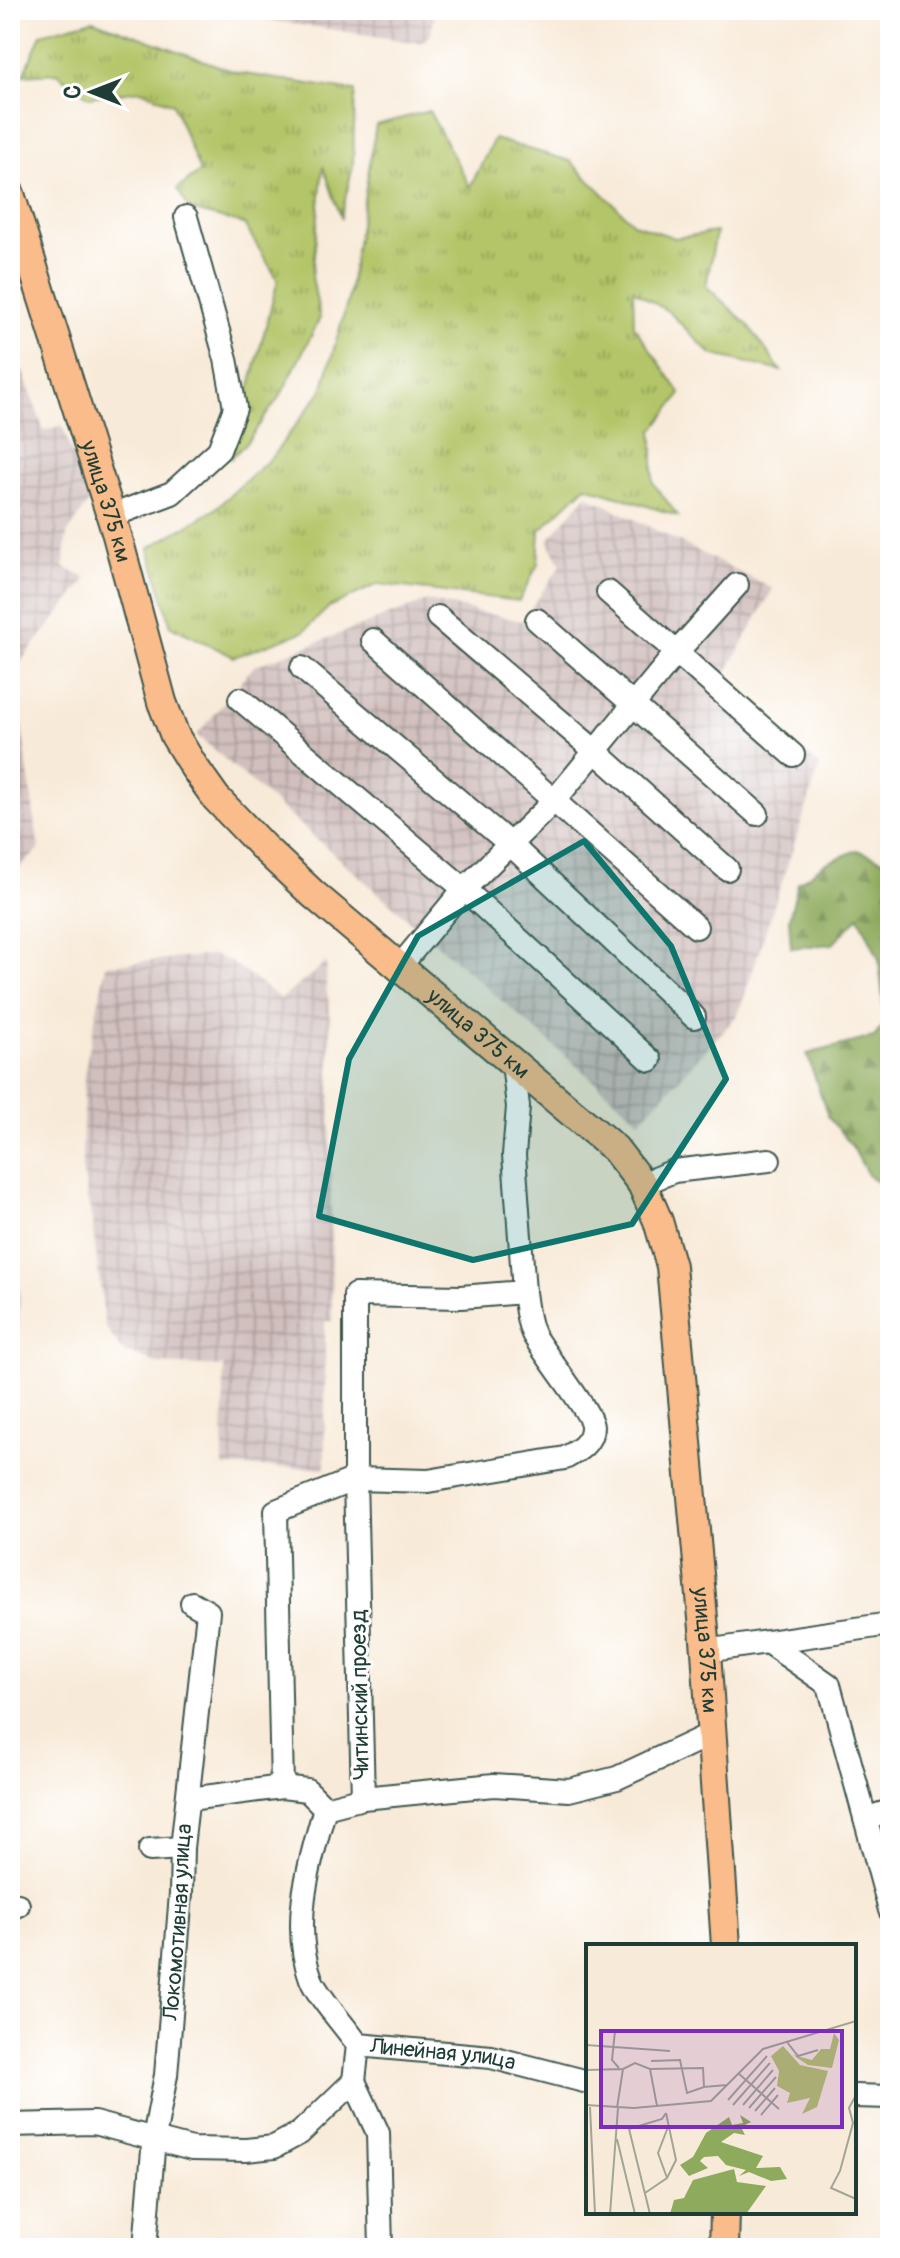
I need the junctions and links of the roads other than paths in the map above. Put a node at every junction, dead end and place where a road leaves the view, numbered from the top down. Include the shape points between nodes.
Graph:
1 (10, 194) edge
2 (186, 217) dead end
3 (111, 516) junction
4 (737, 585) dead end
5 (608, 592) dead end
6 (438, 617) dead end
7 (537, 620) dead end
8 (373, 640) dead end
9 (676, 653) junction
10 (302, 668) dead end
11 (240, 699) dead end
12 (635, 704) junction
13 (594, 750) junction
14 (793, 755) dead end
15 (554, 801) junction
16 (757, 814) dead end
17 (511, 845) junction
18 (727, 869) dead end
19 (464, 889) junction
20 (696, 927) dead end
21 (400, 966) junction
22 (694, 1017) dead end
23 (650, 1060) dead end
24 (513, 1062) junction
25 (769, 1160) dead end
26 (642, 1184) junction
27 (524, 1292) junction
28 (355, 1479) junction
29 (192, 1603) dead end
30 (890, 1624) edge
31 (769, 1643) junction
32 (706, 1651) junction
33 (711, 1734) junction
34 (282, 1787) junction
35 (363, 1798) junction
36 (189, 1799) junction
37 (325, 1808) junction
38 (890, 1811) edge
39 (865, 1819) junction
40 (182, 1848) junction
41 (150, 1850) dead end
42 (890, 1910) edge
43 (726, 1944) edge
44 (358, 2045) junction
45 (354, 2081) junction
46 (586, 2081) edge
47 (856, 2096) edge
48 (890, 2097) edge
49 (10, 2125) edge
50 (154, 2138) junction
51 (725, 2214) edge
52 (145, 2248) edge
53 (381, 2248) edge
54 (724, 2248) edge

1 - 3 main road, улица 375 км
2 - 3 street via 235,408 219,450 172,493
3 - 21 main road, улица 375 км via 162,702 194,767 264,848
4 - 9 street
5 - 9 street
6 - 13 street
7 - 12 street
8 - 15 street
9 - 12 street
9 - 14 street
10 - 17 street
11 - 19 street
12 - 13 street
12 - 16 street
13 - 15 street
13 - 18 street
15 - 17 street
15 - 20 street
17 - 19 street
17 - 22 street
19 - 21 street
19 - 23 street
21 - 24 main road, улица 375 км
24 - 26 main road, улица 375 км via 596,1130
24 - 27 street
25 - 26 street via 674,1171
26 - 32 main road, улица 375 км via 671,1266
27 - 28 street, Читинский проезд via 355,1295
27 - 28 street via 532,1331 589,1414 593,1426 581,1450 565,1458 428,1481
28 - 34 street via 276,1511
28 - 35 street, Читинский проезд
29 - 36 street, Локомотивная улица via 208,1612
30 - 31 street
31 - 32 street
31 - 39 street via 829,1685
32 - 33 main road, улица 375 км
33 - 35 street via 617,1778 569,1790 494,1785
33 - 43 main road, улица 375 км
34 - 36 street
34 - 37 street via 307,1790
35 - 37 street, Читинский проезд
36 - 40 street, Локомотивная улица
37 - 44 street via 309,1866 300,1936 312,1981
38 - 39 street
39 - 42 street
40 - 41 street
40 - 50 street, Локомотивная улица via 166,2075
44 - 45 street, Линейная улица
44 - 46 street, Линейная улица via 491,2057
45 - 50 street via 300,2133 274,2147 192,2149
45 - 53 street, Линейная улица via 378,2133
47 - 48 street
49 - 50 street via 94,2123
50 - 52 street, Локомотивная улица
51 - 54 main road

